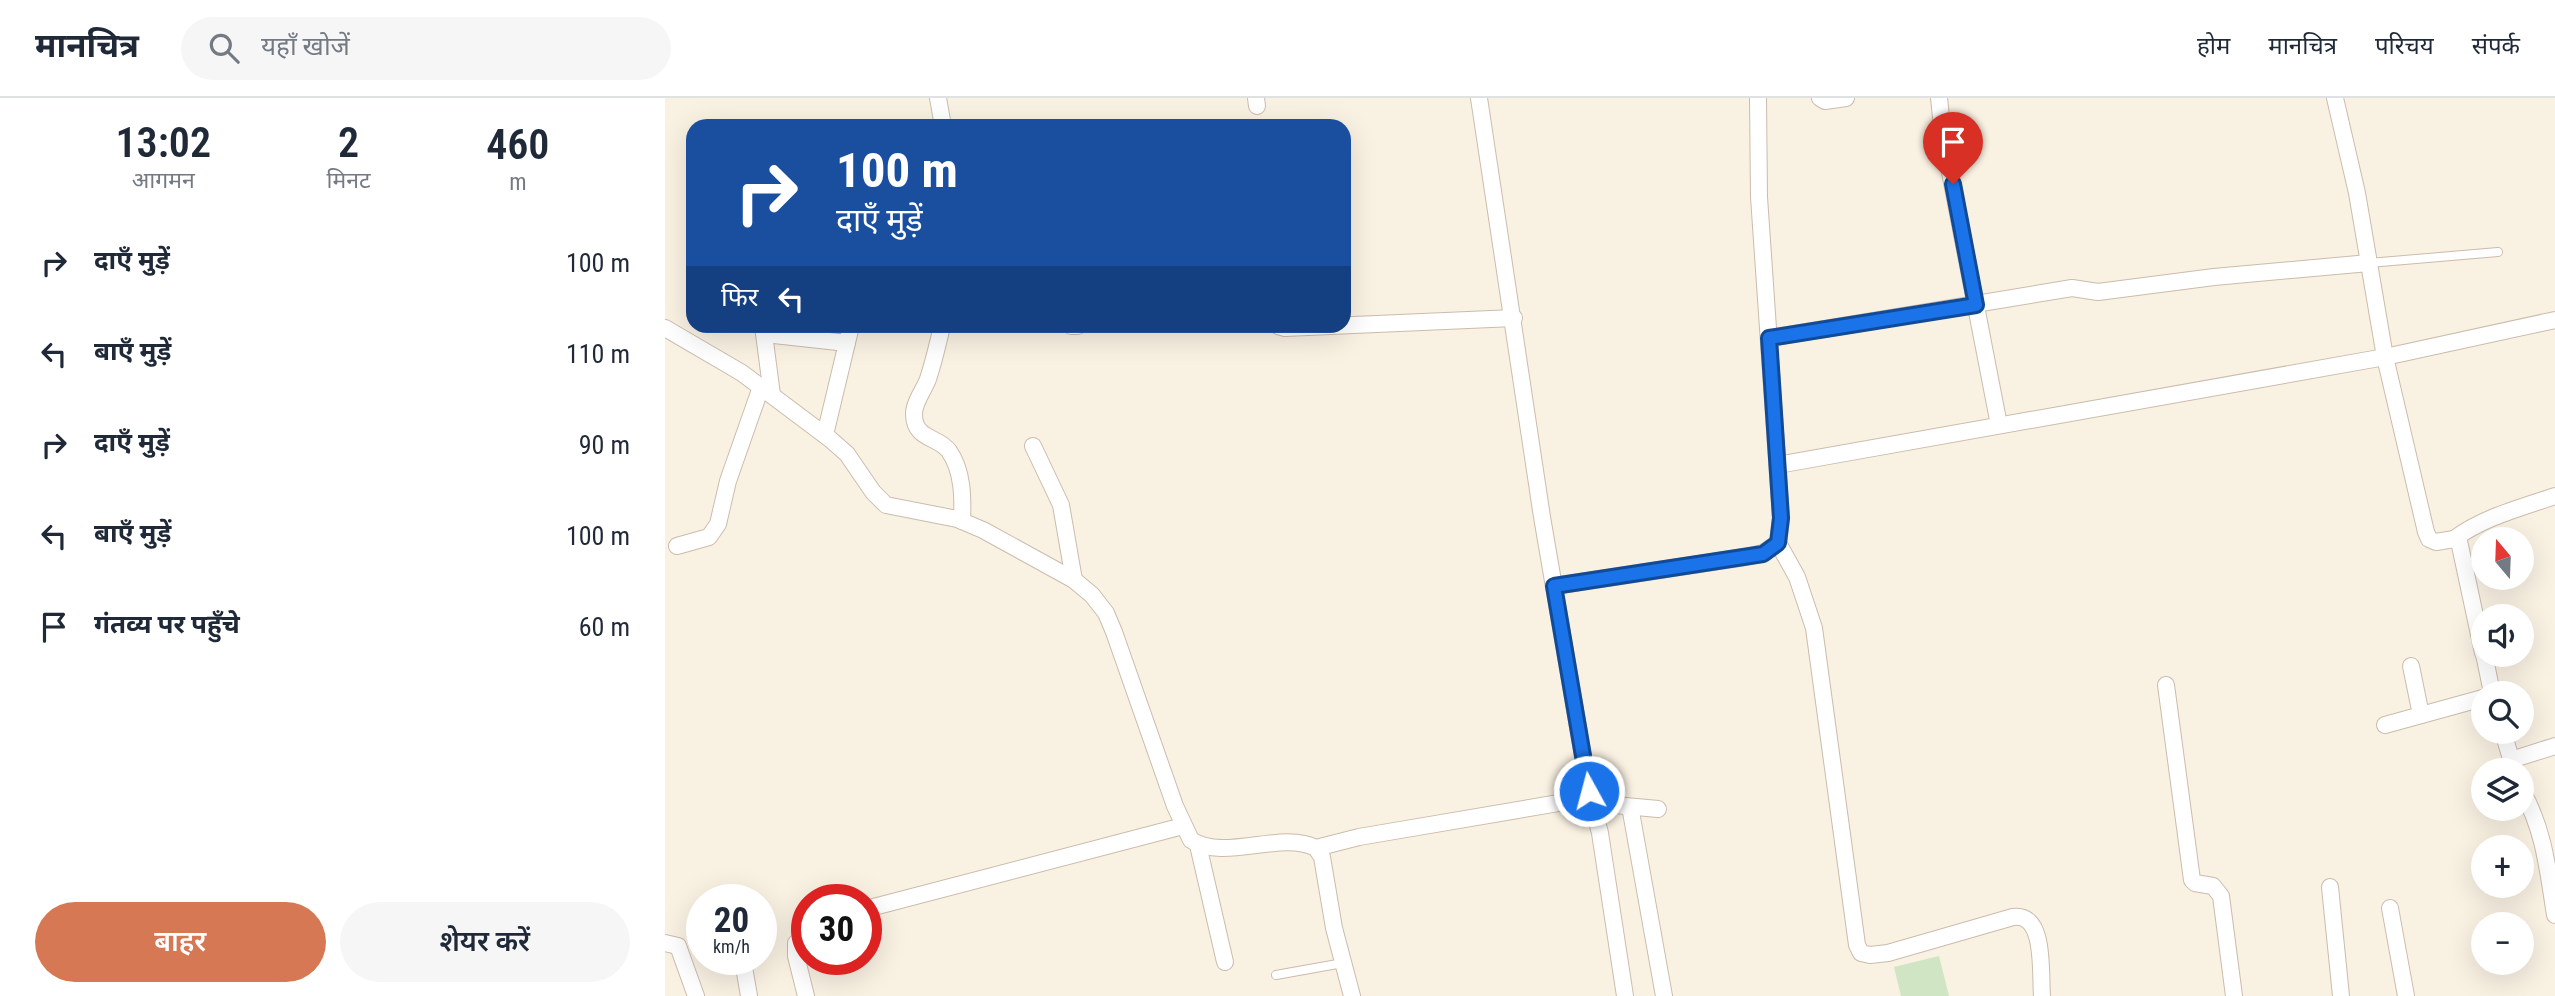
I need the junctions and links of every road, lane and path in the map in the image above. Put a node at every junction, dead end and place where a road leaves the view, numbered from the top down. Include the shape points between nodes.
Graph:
1 (938, 98) edge
2 (1479, 98) edge
3 (1758, 98) edge
4 (1820, 98) edge
5 (1846, 98) edge
6 (1939, 98) edge
7 (2335, 98) edge
8 (942, 119) edge
9 (2498, 251) dead end
10 (2369, 263) junction
11 (1976, 305) junction
12 (1514, 318) junction
13 (2555, 320) edge
14 (1351, 325) edge
15 (665, 328) edge
16 (764, 333) edge
17 (783, 333) edge
18 (849, 333) edge
19 (940, 333) edge
20 (1769, 338) junction
21 (847, 343) junction
22 (2385, 357) junction
23 (767, 391) junction
24 (1999, 425) junction
25 (825, 435) junction
26 (1033, 446) dead end
27 (1778, 465) junction
28 (2555, 496) edge
29 (962, 521) junction
30 (2454, 538) junction
31 (1778, 543) junction
32 (677, 546) dead end
33 (1074, 580) junction
34 (1554, 586) junction
35 (2473, 604) edge
36 (2411, 666) dead end
37 (2166, 685) dead end
38 (2471, 701) edge
39 (2421, 715) junction
40 (2385, 725) dead end
41 (2555, 746) edge
42 (2528, 758) edge
43 (1591, 797) junction
44 (1658, 808) dead end
45 (1631, 812) dead end
46 (2534, 813) edge
47 (1183, 826) junction
48 (1198, 845) junction
49 (1317, 848) junction
50 (2330, 887) dead end
51 (882, 905) edge
52 (2390, 908) dead end
53 (2555, 915) edge
54 (665, 943) edge
55 (1224, 962) dead end
56 (1343, 963) junction
57 (745, 975) edge
58 (801, 975) edge
59 (1276, 975) dead end
60 (696, 996) edge
61 (749, 996) edge
62 (806, 996) edge
63 (1352, 996) edge
64 (1625, 996) edge
65 (1664, 996) edge
66 (2042, 996) edge
67 (2234, 996) edge
68 (2341, 996) edge
69 (2406, 996) edge

1 - 8 street
2 - 12 street
3 - 20 street via 1759,197
4 - 5 street via 1825,102
6 - 11 street
7 - 10 street
9 - 10 lane
10 - 11 street via 2110,291 2072,288
10 - 22 street
11 - 20 street
11 - 24 street
12 - 14 street
12 - 34 street
13 - 22 street
15 - 23 street via 711,352
16 - 23 street
17 - 21 street
18 - 21 street
19 - 29 street via 914,418 922,434 945,446 953,459 962,490
20 - 27 street
21 - 25 street
22 - 24 street
22 - 30 street via 2426,532 2436,542
23 - 25 street
23 - 32 street via 728,481 718,524 709,537
24 - 27 street
25 - 29 street via 847,454 886,505
26 - 33 street via 1061,505
27 - 31 street
28 - 30 street via 2503,513
29 - 33 street
30 - 35 street via 2461,548
31 - 34 street via 1763,554
31 - 66 street via 1797,577 1814,628 1861,953 1888,953 2026,917 2037,932
33 - 47 street via 1106,613
34 - 43 street
36 - 39 street
37 - 67 street via 2192,880 2213,886 2221,896
38 - 39 street
39 - 40 street
41 - 42 street
43 - 44 street
43 - 49 street
43 - 64 street
45 - 65 street
46 - 53 street
47 - 48 street
47 - 51 street
48 - 49 street via 1296,843
48 - 55 street
49 - 56 street
50 - 68 street
52 - 69 street
54 - 60 street via 678,946
56 - 59 lane
56 - 63 street
57 - 61 street
58 - 62 street

